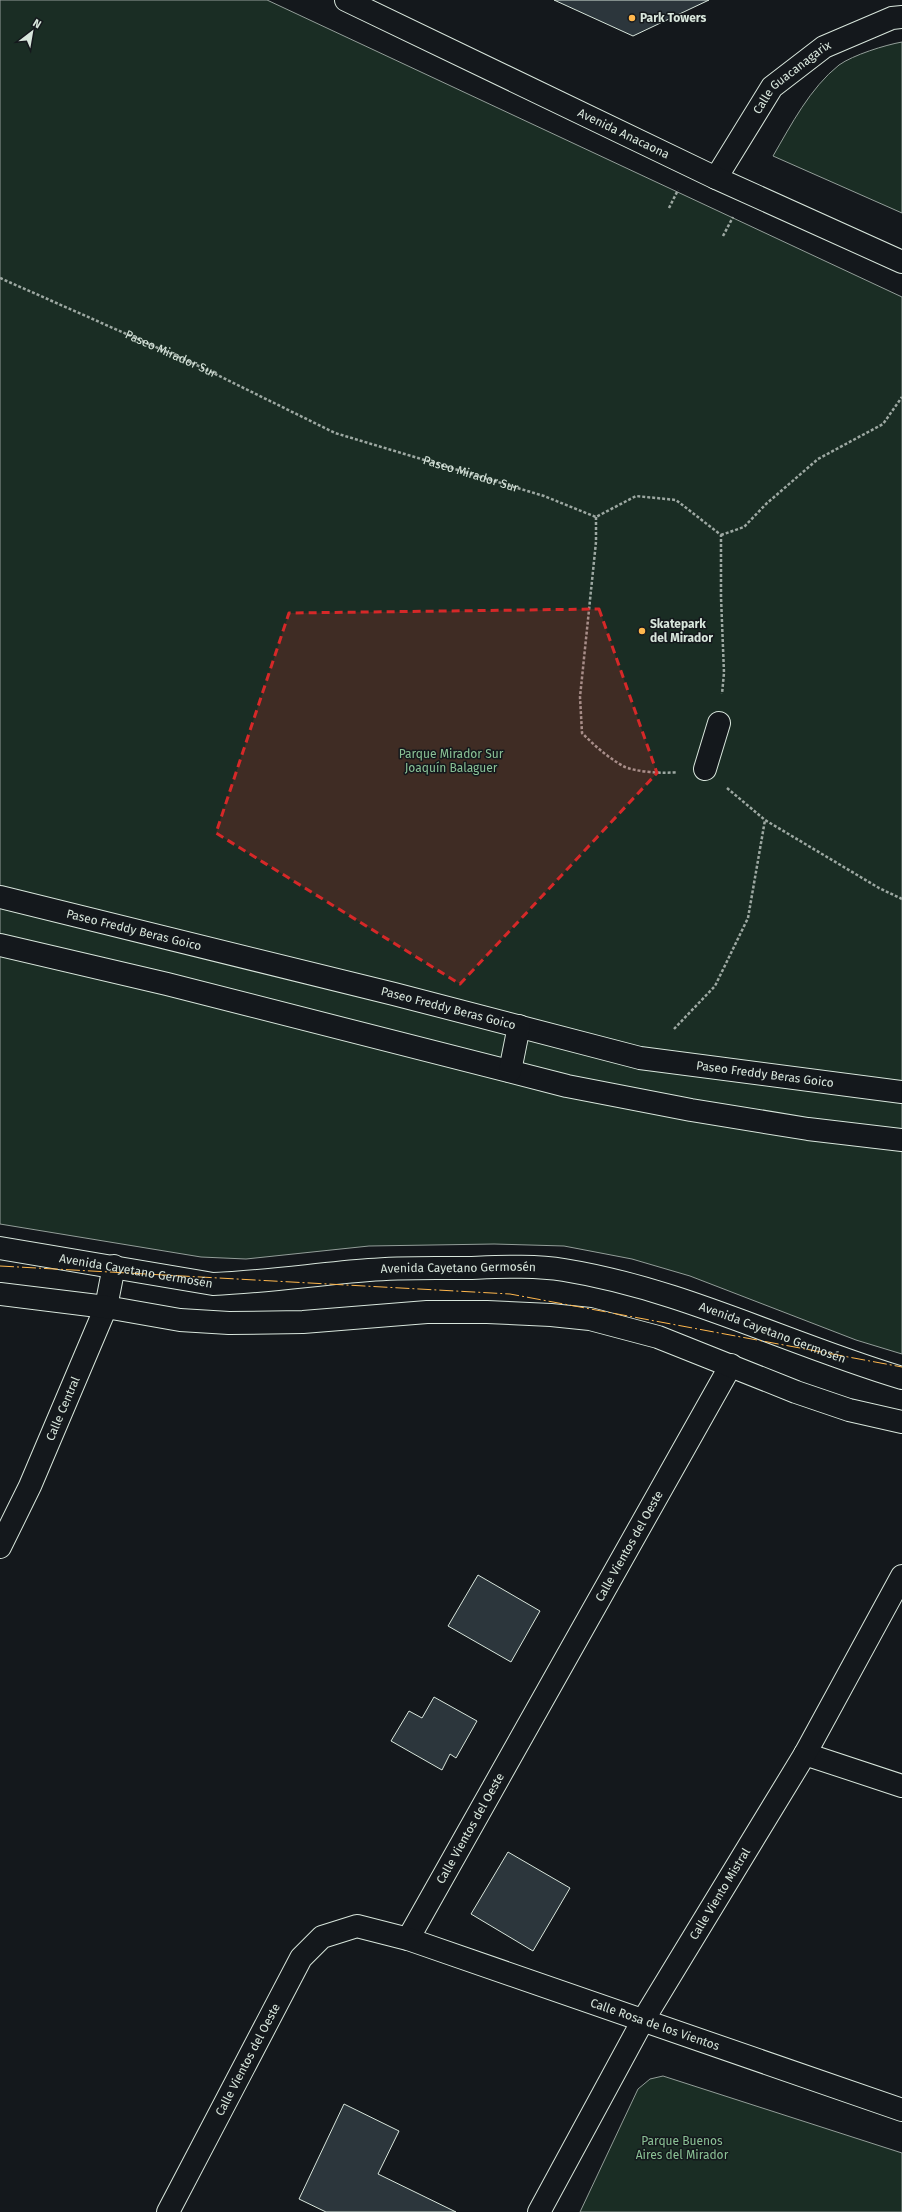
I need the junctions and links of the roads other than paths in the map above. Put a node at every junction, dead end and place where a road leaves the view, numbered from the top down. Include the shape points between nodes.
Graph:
1 (346, 0) edge
2 (902, 17) edge
3 (716, 178) junction
4 (902, 262) edge
5 (720, 723) road end
6 (705, 769) dead end
7 (0, 897) edge
8 (0, 945) edge
9 (519, 1026) junction
10 (510, 1071) junction
11 (902, 1092) edge
12 (902, 1140) edge
13 (0, 1248) edge
14 (114, 1266) junction
15 (0, 1294) edge
16 (106, 1307) junction
17 (731, 1365) junction
18 (902, 1378) edge
19 (902, 1422) edge
20 (0, 1547) edge
21 (902, 1576) edge
22 (805, 1754) junction
23 (902, 1786) edge
24 (408, 1939) junction
25 (642, 2022) junction
26 (902, 2110) edge
27 (168, 2212) edge
28 (539, 2212) edge

1 - 3 street, Avenida Anacaona
2 - 3 street, Calle Guacanagarix via 892,18 824,47 772,87
3 - 4 street, Avenida Anacaona
5 - 6 street
7 - 9 street, Paseo Freddy Beras Goico
8 - 10 street via 167,984
9 - 10 street
9 - 11 street, Paseo Freddy Beras Goico via 640,1058
10 - 12 street via 567,1086 691,1110 808,1129
13 - 14 street, Avenida Cayetano Germosén
14 - 16 street, Calle Central
14 - 18 street, Avenida Cayetano Germosén via 213,1284 370,1270 494,1267 562,1269 608,1278 683,1299 849,1362
15 - 16 street
16 - 17 street via 180,1320 229,1323 303,1322 427,1312 551,1314 590,1319 658,1338
16 - 20 street, Calle Central via 30,1486
17 - 19 street via 796,1392 849,1410
17 - 24 street, Calle Vientos del Oeste
21 - 22 street, Calle Viento Mistral
22 - 23 street
22 - 25 street, Calle Viento Mistral
24 - 25 street, Calle Rosa de los Vientos
24 - 27 street, Calle Vientos del Oeste via 357,1926 322,1937 301,1958
25 - 26 street, Calle Rosa de los Vientos
25 - 28 street, Calle Viento Mistral

